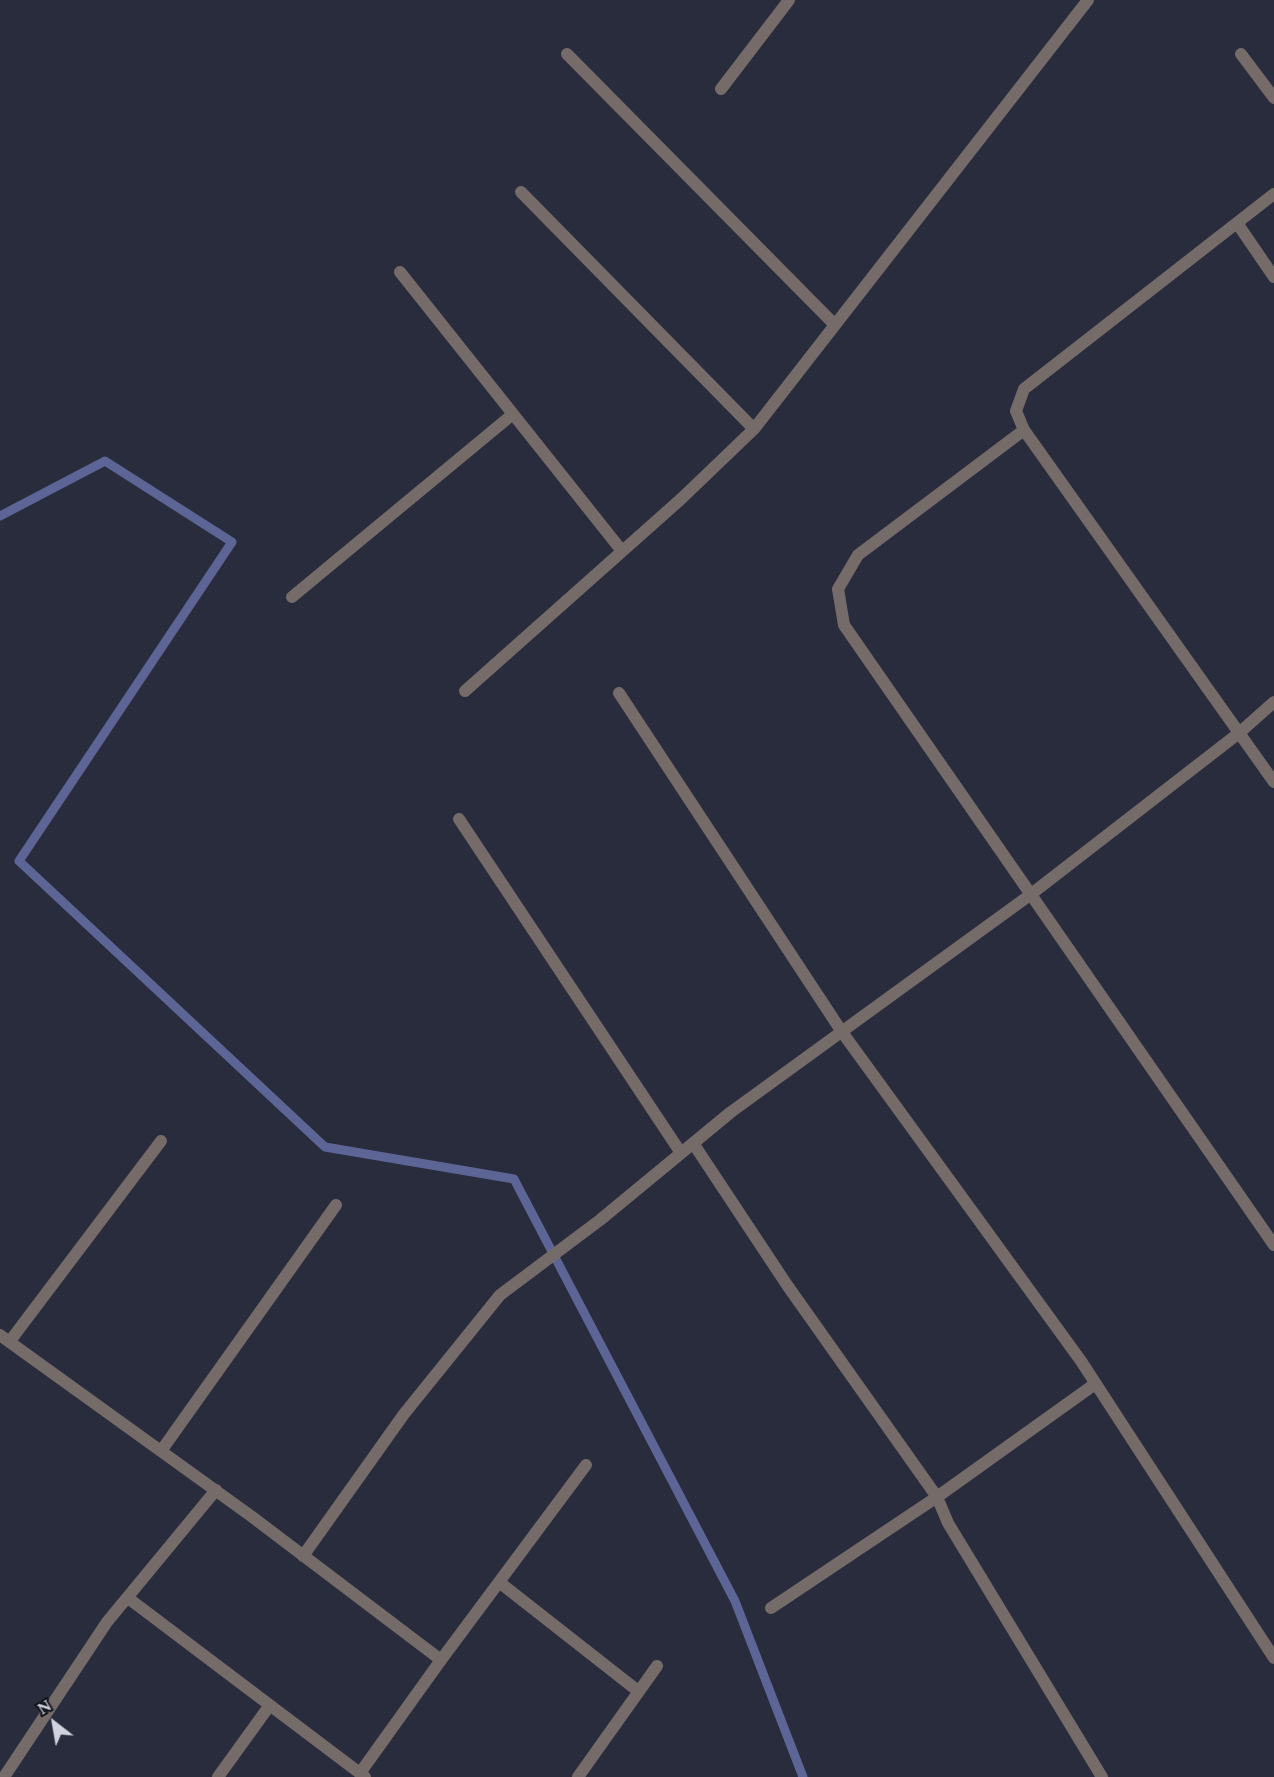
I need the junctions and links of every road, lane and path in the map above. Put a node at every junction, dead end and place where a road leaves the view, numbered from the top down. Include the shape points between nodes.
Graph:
1 (789, 0) edge
2 (1088, 0) edge
3 (567, 54) dead end
4 (1241, 54) dead end
5 (721, 89) dead end
6 (1274, 98) edge
7 (521, 192) dead end
8 (1274, 195) edge
9 (1237, 223) junction
10 (400, 272) dead end
11 (1274, 277) edge
12 (835, 325) junction
13 (513, 414) junction
14 (754, 429) junction
15 (1024, 430) junction
16 (622, 551) junction
17 (292, 597) dead end
18 (465, 692) dead end
19 (619, 693) dead end
20 (1274, 702) edge
21 (1239, 733) junction
22 (1274, 782) edge
23 (459, 819) dead end
24 (1030, 895) junction
25 (842, 1032) junction
26 (161, 1141) dead end
27 (693, 1143) junction
28 (681, 1153) junction
29 (336, 1204) dead end
30 (1274, 1245) edge
31 (5, 1338) edge
32 (1095, 1384) junction
33 (161, 1451) junction
34 (586, 1465) dead end
35 (216, 1490) junction
36 (937, 1497) junction
37 (303, 1556) junction
38 (499, 1582) junction
39 (128, 1598) junction
40 (771, 1608) dead end
41 (1274, 1658) edge
42 (441, 1660) junction
43 (657, 1666) dead end
44 (638, 1691) junction
45 (270, 1705) junction
46 (362, 1775) edge
47 (4, 1777) edge
48 (218, 1777) edge
49 (578, 1777) edge
50 (1102, 1777) edge

1 - 5 street
2 - 12 street
3 - 12 street
4 - 6 street
7 - 14 street
8 - 9 street
9 - 11 street
9 - 15 street via 1024,389 1016,411
10 - 13 street
12 - 14 street
13 - 16 street
13 - 17 street
14 - 16 street
15 - 21 street
15 - 24 street via 858,555 838,589 844,625
16 - 18 street
19 - 25 street
20 - 21 street
21 - 22 street
21 - 24 street
23 - 28 street
24 - 25 street
24 - 30 street
25 - 27 street
25 - 32 street
26 - 31 street
27 - 28 street
27 - 36 street via 787,1285
28 - 37 street via 500,1295 404,1414
29 - 33 street
31 - 33 street
32 - 36 street
32 - 41 street
33 - 35 street
34 - 38 street
35 - 37 street
35 - 39 street
36 - 40 street
36 - 50 street via 948,1523
37 - 42 street
38 - 42 street
38 - 44 street
39 - 45 street
39 - 47 street via 107,1623
42 - 46 street
43 - 44 street
44 - 49 street
45 - 46 street
45 - 48 street

